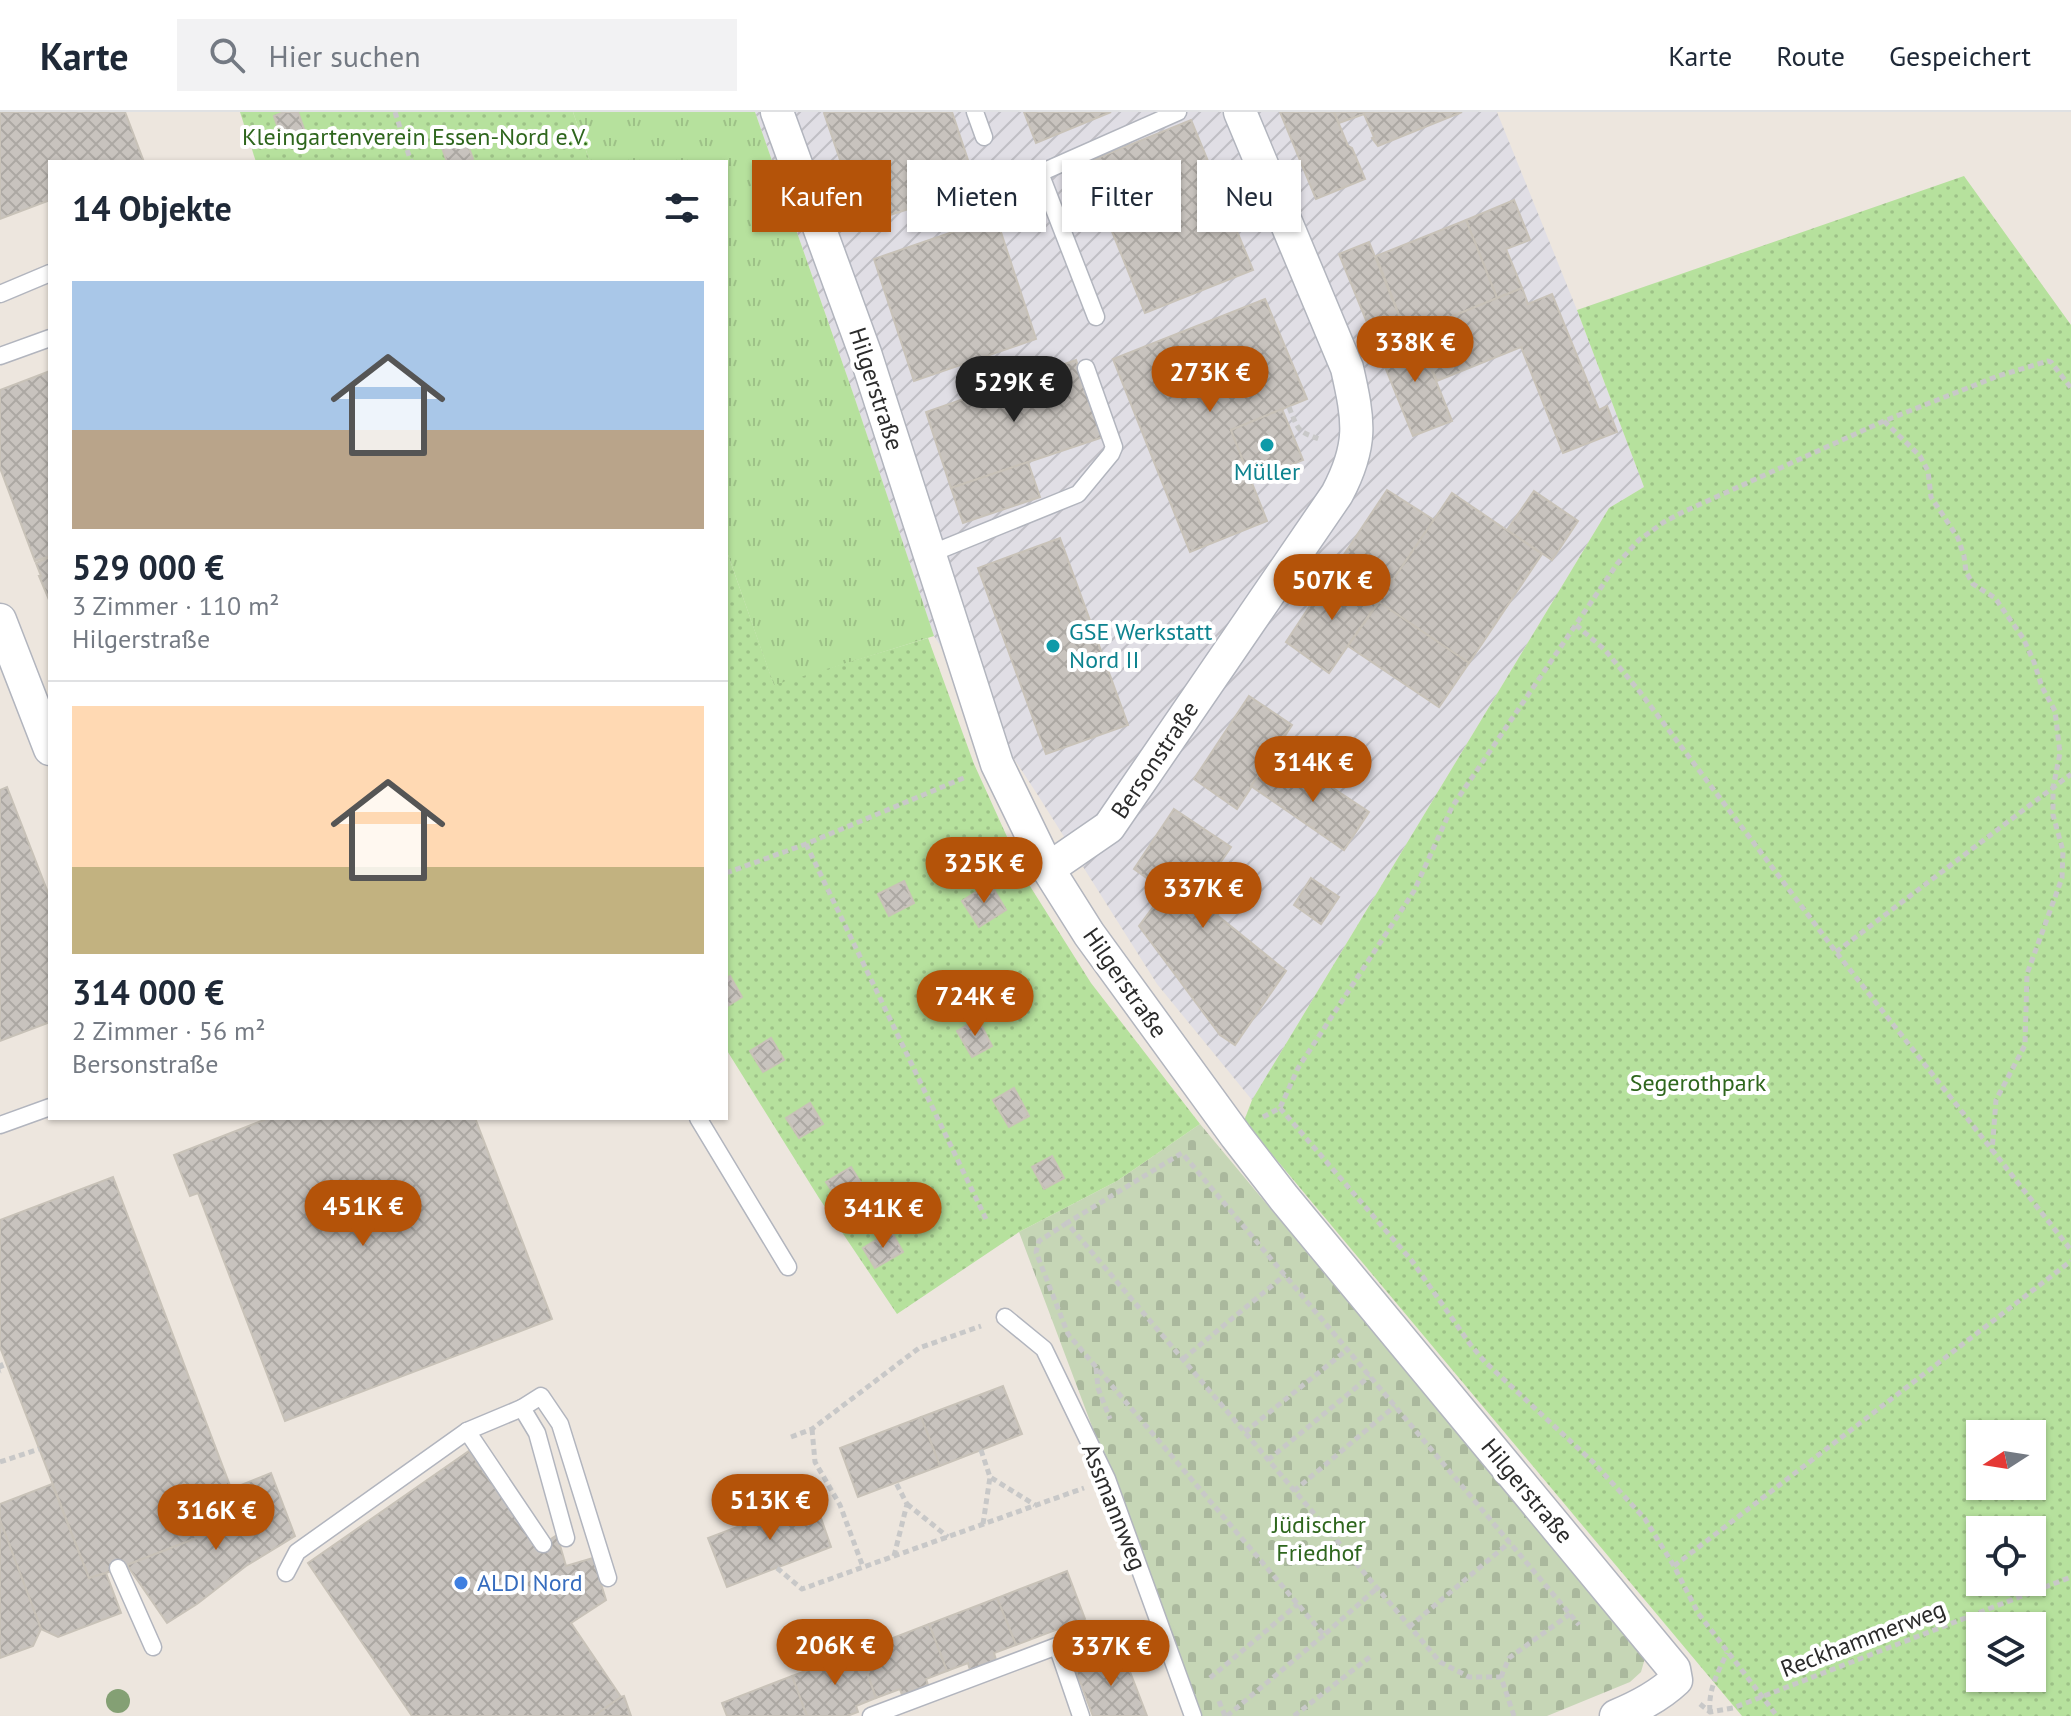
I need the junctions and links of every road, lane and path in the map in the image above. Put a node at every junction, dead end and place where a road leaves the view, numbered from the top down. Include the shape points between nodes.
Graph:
1 (395, 112) edge
2 (777, 112) edge
3 (975, 112) edge
4 (1178, 112) edge
5 (1240, 112) edge
6 (984, 137) dead end
7 (410, 160) edge
8 (48, 274) edge
9 (0, 294) edge
10 (1096, 317) dead end
11 (48, 339) edge
12 (0, 356) edge
13 (1086, 368) dead end
14 (2071, 388) edge
15 (1289, 407) dead end
16 (1884, 421) junction
17 (1354, 451) junction
18 (930, 554) junction
19 (0, 620) edge
20 (1576, 625) junction
21 (48, 739) edge
22 (997, 764) junction
23 (2071, 774) edge
24 (2053, 788) junction
25 (806, 844) junction
26 (1048, 869) junction
27 (728, 872) edge
28 (1836, 952) junction
29 (48, 1108) edge
30 (699, 1120) edge
31 (0, 1125) edge
32 (1992, 1152) junction
33 (986, 1219) dead end
34 (1067, 1223) junction
35 (2071, 1250) edge
36 (2071, 1261) edge
37 (788, 1267) dead end
38 (1285, 1275) junction
39 (1005, 1317) joint
40 (1348, 1349) junction
41 (1183, 1359) junction
42 (0, 1363) edge
43 (0, 1371) edge
44 (1370, 1376) junction
45 (1395, 1406) junction
46 (522, 1408) junction
47 (812, 1429) junction
48 (467, 1431) junction
49 (1245, 1432) junction
50 (791, 1437) dead end
51 (39, 1449) dead end
52 (981, 1450) dead end
53 (1268, 1460) junction
54 (0, 1462) edge
55 (990, 1477) junction
56 (1107, 1479) junction
57 (896, 1483) dead end
58 (1294, 1491) junction
59 (907, 1504) junction
60 (1036, 1506) junction
61 (983, 1524) junction
62 (948, 1537) junction
63 (566, 1538) dead end
64 (1510, 1542) junction
65 (543, 1544) dead end
66 (893, 1557) junction
67 (1674, 1566) junction
68 (863, 1567) junction
69 (118, 1568) dead end
70 (777, 1568) dead end
71 (286, 1573) dead end
72 (2071, 1577) edge
73 (608, 1578) dead end
74 (1377, 1588) junction
75 (1298, 1604) junction
76 (1570, 1614) junction
77 (1579, 1625) dead end
78 (1409, 1627) junction
79 (1324, 1635) junction
80 (153, 1647) dead end
81 (1727, 1653) junction
82 (1371, 1656) dead end
83 (1501, 1677) junction
84 (1210, 1678) dead end
85 (1676, 1680) junction
86 (1762, 1697) junction
87 (1710, 1712) junction
88 (1624, 1713) edge
89 (871, 1716) edge
90 (1081, 1716) edge
91 (1193, 1716) edge
92 (1227, 1716) edge
93 (1294, 1716) edge
94 (1514, 1716) edge
95 (1777, 1716) edge

1 - 7 path
2 - 18 street, Hilgerstraße via 865,353
3 - 6 lane
4 - 10 lane via 1040,173
5 - 17 street, Bersonstraße via 1347,368 1356,404
8 - 9 lane
11 - 12 lane
13 - 18 lane via 1114,447 1078,494
14 - 16 path via 2048,361
15 - 17 path via 1302,433
16 - 20 path via 1664,522 1627,552
16 - 24 path via 1920,456 1931,497 1958,538 1973,584 1995,598 2023,638 2055,711 2060,753
17 - 26 street, Bersonstraße via 1337,494 1109,827
18 - 22 street, Hilgerstraße
19 - 21 street
20 - 28 path via 1640,692
20 - 67 path via 1452,807 1414,891 1298,1068 1280,1108 1412,1261 1485,1362 1635,1506
22 - 25 path
22 - 26 street, Hilgerstraße
23 - 24 path
24 - 28 path
24 - 32 path via 2062,878 2027,974 2025,1045 1996,1100
25 - 27 path
25 - 33 path
26 - 85 street, Hilgerstraße via 1236,1136 1674,1669
28 - 32 path
29 - 31 lane
30 - 37 lane
32 - 35 path
34 - 38 path via 1182,1153
34 - 41 path
34 - 75 path via 1039,1241 1036,1252 1068,1334
36 - 67 path
38 - 40 path
38 - 41 path
39 - 47 path via 919,1348
39 - 56 lane, Assmannweg via 1044,1349
40 - 44 path
40 - 49 path
41 - 49 path
42 - 43 path
44 - 45 path
44 - 53 path
45 - 58 path
45 - 64 path
46 - 48 lane
46 - 63 lane via 537,1433
46 - 73 lane via 541,1396 560,1424
47 - 50 path
47 - 68 path via 815,1462 840,1505
48 - 65 lane
48 - 71 lane via 297,1552
49 - 53 path
51 - 54 path
52 - 55 path
53 - 58 path
55 - 60 path
55 - 61 path
56 - 60 path
56 - 91 lane, Assmannweg
57 - 59 path
58 - 74 path
59 - 62 path
59 - 66 path
60 - 61 path
61 - 62 path
62 - 66 path
64 - 76 path
64 - 78 path
66 - 68 path
67 - 81 path
68 - 70 path via 802,1589
69 - 80 lane
72 - 86 path, Reckhammerweg
74 - 78 path
74 - 79 path
75 - 79 path
75 - 84 path
76 - 77 path
76 - 83 path via 1509,1658
78 - 83 path via 1440,1662 1469,1677
79 - 92 path
81 - 86 path
81 - 87 path via 1709,1699
82 - 93 path
83 - 94 path
85 - 87 path
85 - 88 street
86 - 87 path, Reckhammerweg
86 - 95 path
89 - 90 lane via 1057,1646

